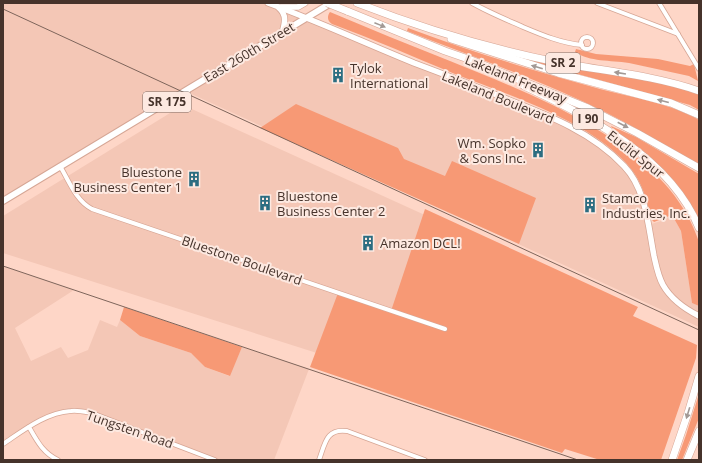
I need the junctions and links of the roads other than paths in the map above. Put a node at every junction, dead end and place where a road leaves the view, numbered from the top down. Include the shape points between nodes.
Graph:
1 (268, 3) edge
2 (305, 3) edge
3 (327, 3) edge
4 (331, 3) edge
5 (358, 3) edge
6 (472, 3) edge
7 (597, 3) edge
8 (659, 3) edge
9 (278, 7) junction
10 (306, 18) junction
11 (428, 29) junction
12 (282, 33) junction
13 (678, 34) junction
14 (582, 46) dead end
15 (445, 51) junction
16 (699, 69) edge
17 (699, 91) edge
18 (699, 115) edge
19 (60, 166) junction
20 (699, 168) edge
21 (3, 201) edge
22 (699, 228) edge
23 (699, 316) edge
24 (445, 329) dead end
25 (699, 376) edge
26 (29, 427) junction
27 (699, 431) edge
28 (3, 444) edge
29 (58, 460) edge
30 (215, 460) edge
31 (319, 460) edge
32 (425, 460) edge
33 (672, 460) edge
34 (687, 460) edge

1 - 9 street, Lakeland Boulevard
2 - 9 street via 298,7
3 -> 15 highway, Lakeland Freeway / I 90, bridge
4 - 10 main road, East 260th Street / SR 175
5 - 11 highway, Lakeland Freeway
6 - 14 street via 553,39
7 - 13 street
8 - 13 street
9 - 10 street, Lakeland Boulevard
9 - 12 street via 285,19
10 - 12 main road, East 260th Street / SR 175
10 - 23 street, Lakeland Boulevard via 535,110 572,127 602,147 624,166 636,181 663,285 672,298
17 -> 11 highway, Lakeland Freeway / SR 2 via 655,79 530,56
18 -> 11 highway via 671,103 508,58
12 - 19 main road, East 260th Street / SR 175
13 - 16 street
15 -> 20 highway, Lakeland Freeway / SR 2 via 588,108
15 - 22 highway, Euclid Spur / I 90 via 556,102 618,139 653,164 673,184
19 - 21 main road, East 260th Street / SR 175
19 - 24 street, Bluestone Boulevard via 78,197 84,205 92,209
25 -> 33 highway
26 - 28 street, Tungsten Road
26 - 29 street via 41,448
26 - 30 street, Tungsten Road via 54,414 72,410 92,413
27 - 34 highway
31 - 32 street via 331,433 339,430

